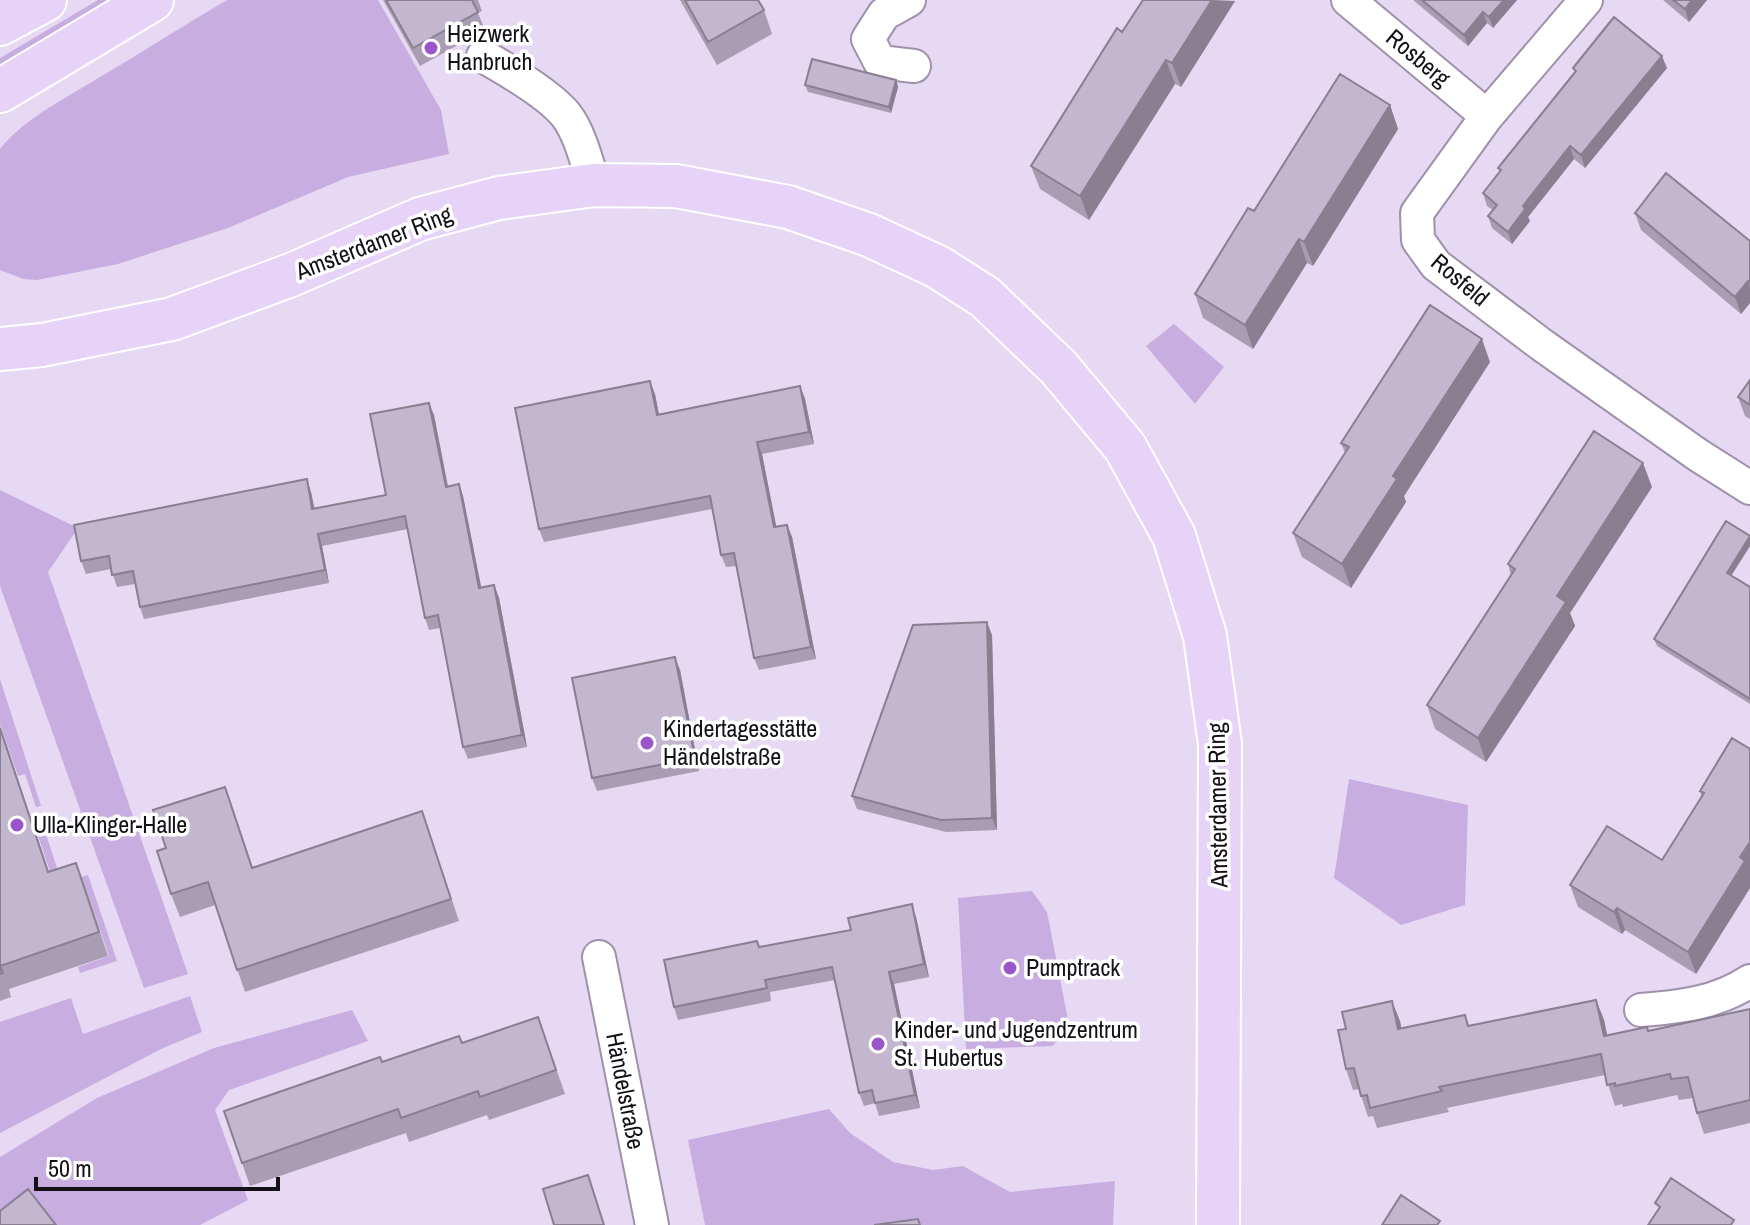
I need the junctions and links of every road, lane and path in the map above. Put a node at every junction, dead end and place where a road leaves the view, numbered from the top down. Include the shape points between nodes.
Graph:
1 (45, 0) edge
2 (152, 0) edge
3 (909, 0) edge
4 (1348, 0) edge
5 (1586, 0) edge
6 (0, 24) edge
7 (483, 56) dead end
8 (914, 66) dead end
9 (0, 91) edge
10 (1487, 116) junction
11 (594, 185) junction
12 (0, 333) edge
13 (42, 345) junction
14 (0, 349) edge
15 (1750, 488) edge
16 (599, 957) dead end
17 (1750, 981) edge
18 (1641, 1010) dead end
19 (652, 1225) edge
20 (1218, 1225) edge

1 - 6 main road
2 - 9 main road
3 - 8 street via 884,14 868,39 880,62
4 - 10 street, Rosberg
5 - 10 street, Rosfeld
7 - 11 street via 566,115
10 - 15 street, Rosfeld via 1417,213 1418,240 1436,265 1542,345
11 - 13 main road, Amsterdamer Ring via 499,198 420,219 172,319
11 - 20 main road, Amsterdamer Ring via 676,186 788,207 869,235 938,267 985,297 1059,368 1125,447 1174,536 1205,636 1220,744
12 - 13 main road, Amsterdamer Ring
13 - 14 main road, Amsterdamer Ring
16 - 19 street, Händelstraße
17 - 18 street via 1717,999

